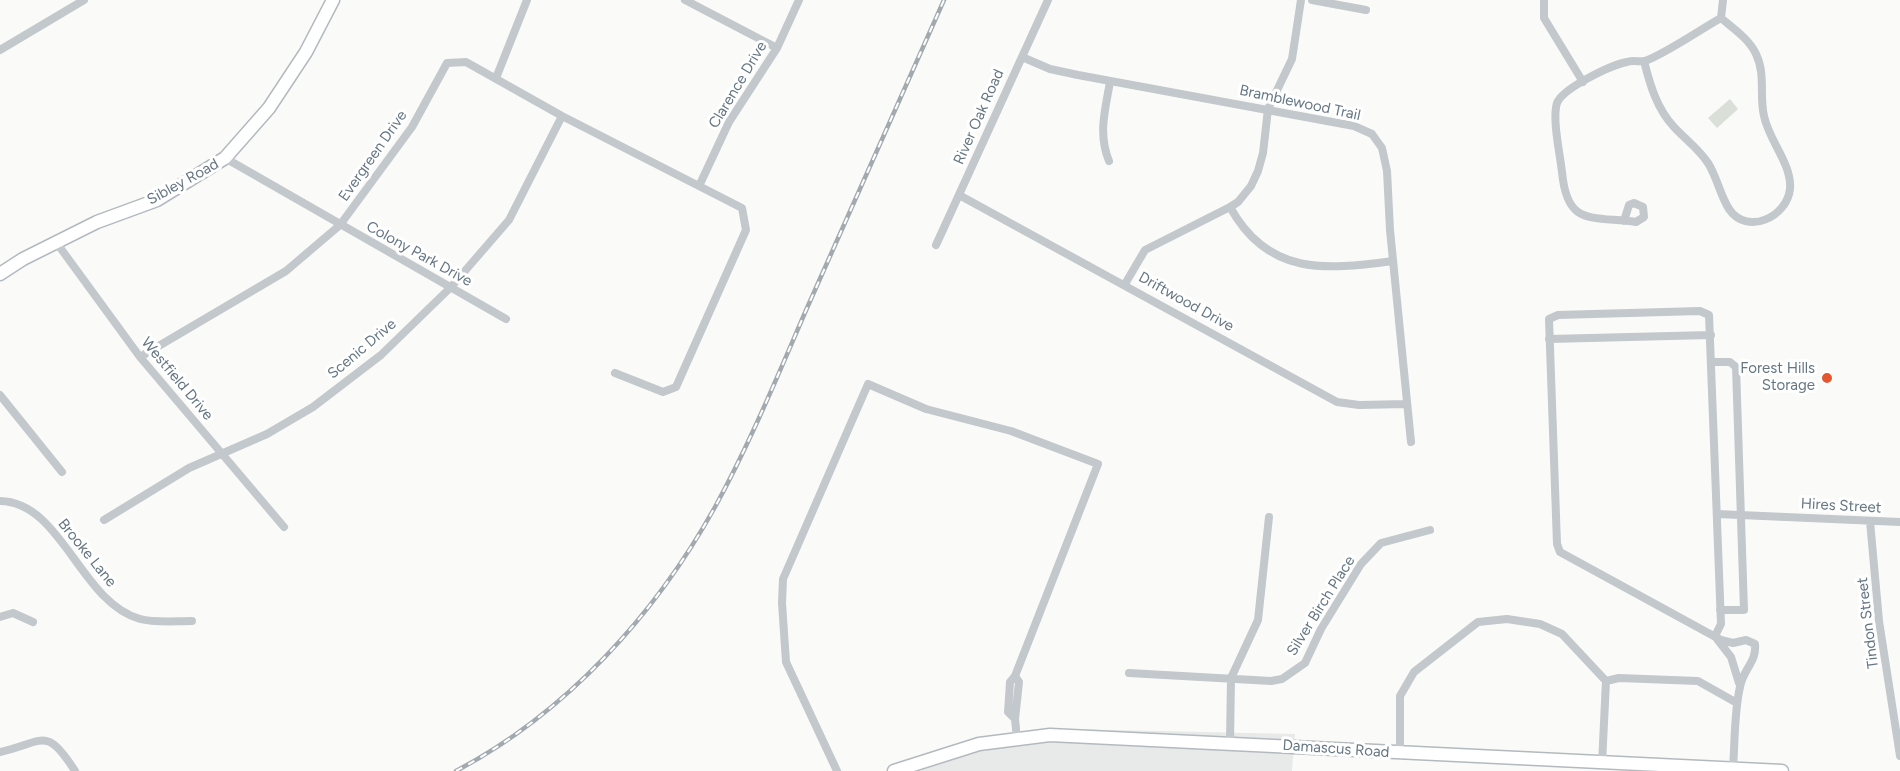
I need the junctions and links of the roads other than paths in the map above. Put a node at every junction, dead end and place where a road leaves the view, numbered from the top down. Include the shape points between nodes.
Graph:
1 (84, 0) edge
2 (333, 0) edge
3 (527, 0) edge
4 (685, 0) edge
5 (799, 0) edge
6 (1048, 0) edge
7 (1301, 0) edge
8 (1312, 0) edge
9 (1544, 0) edge
10 (1723, 0) edge
11 (1366, 10) dead end
12 (1721, 18) junction
13 (777, 48) junction
14 (0, 50) edge
15 (1022, 57) junction
16 (1644, 61) junction
17 (496, 78) junction
18 (1110, 82) junction
19 (1583, 82) junction
20 (1268, 109) junction
21 (562, 116) junction
22 (225, 158) junction
23 (1109, 160) dead end
24 (700, 184) junction
25 (959, 195) junction
26 (1230, 207) junction
27 (1624, 221) dead end
28 (340, 225) junction
29 (56, 242) junction
30 (936, 245) dead end
31 (1393, 261) junction
32 (0, 274) edge
33 (1125, 284) junction
34 (451, 286) junction
35 (506, 319) dead end
36 (1711, 335) junction
37 (1549, 339) junction
38 (140, 357) junction
39 (1712, 362) junction
40 (615, 373) dead end
41 (0, 394) edge
42 (1407, 404) junction
43 (1411, 442) dead end
44 (221, 453) junction
45 (62, 472) dead end
46 (0, 501) edge
47 (1717, 514) junction
48 (1742, 514) junction
49 (1269, 518) dead end
50 (104, 520) dead end
51 (1870, 521) junction
52 (1900, 522) edge
53 (284, 527) dead end
54 (1430, 530) dead end
55 (1720, 610) junction
56 (0, 617) edge
57 (192, 621) dead end
58 (33, 622) dead end
59 (1715, 636) junction
60 (1129, 673) dead end
61 (1231, 678) junction
62 (1606, 681) junction
63 (1740, 684) junction
64 (1737, 703) junction
65 (1017, 739) junction
66 (1230, 742) junction
67 (0, 752) edge
68 (1400, 753) junction
69 (1900, 756) edge
70 (1602, 764) junction
71 (1733, 768) junction
72 (75, 771) edge
73 (837, 771) edge
74 (894, 771) edge
75 (1782, 771) edge

1 - 14 street
2 - 22 street, Sibley Road via 306,52 269,108
3 - 17 street
4 - 13 street
5 - 13 street, Clarence Drive
6 - 15 street, River Oak Road
7 - 20 street via 1292,59
8 - 11 street
9 - 19 street via 1544,18
10 - 12 street
12 - 16 street
12 - 16 street via 1751,44 1760,62 1763,114 1790,184 1788,196 1773,218 1749,220 1730,209 1708,163 1664,114
13 - 24 street, Clarence Drive via 729,122
15 - 18 street, Bramblewood Trail via 1050,69
15 - 25 street, River Oak Road
16 - 19 street via 1614,65
17 - 21 street, Evergreen Drive
17 - 28 street, Evergreen Drive via 466,62 447,63 412,127
18 - 20 street, Bramblewood Trail
18 - 23 street via 1102,130 1102,145
19 - 27 street via 1561,97 1556,108 1565,198 1579,214
20 - 26 street via 1258,171 1251,186
20 - 31 street, Bramblewood Trail via 1354,126 1372,134 1382,147 1387,171
21 - 24 street, Evergreen Drive
21 - 34 street, Scenic Drive via 509,220
22 - 28 street, Colony Park Drive
22 - 29 street, Sibley Road via 156,200
24 - 40 street, Evergreen Drive via 742,208 746,231 676,387 663,392
25 - 30 street, River Oak Road
25 - 33 street, Driftwood Drive
26 - 31 street via 1240,226 1267,250 1298,263 1326,268
26 - 33 street via 1145,250
28 - 34 street, Colony Park Drive
28 - 38 street, Evergreen Drive via 286,271
29 - 32 street, Sibley Road
29 - 38 street, Westfield Drive
31 - 42 street, Bramblewood Trail
33 - 42 street, Driftwood Drive via 1337,402
34 - 35 street, Colony Park Drive
34 - 44 street, Scenic Drive via 381,355 313,407 267,434
36 - 37 street
36 - 37 street via 1709,315 1700,311 1558,315 1549,319
36 - 39 street
37 - 59 street via 1560,552
38 - 44 street, Westfield Drive
39 - 47 street
39 - 48 street via 1730,362 1736,367
41 - 45 street
42 - 43 street, Bramblewood Trail
44 - 50 street, Scenic Drive
44 - 53 street, Westfield Drive
46 - 57 street, Brooke Lane via 17,501 43,518 111,603 141,619
47 - 48 street, Hires Street
47 - 55 street
48 - 51 street, Hires Street
48 - 55 street via 1744,610
49 - 61 street via 1258,620
51 - 52 street, Hires Street
51 - 69 street, Tindon Street via 1879,621
54 - 61 street, Silver Birch Place via 1381,543 1362,564 1321,629 1305,663 1282,679
55 - 59 street
56 - 58 street via 13,613
59 - 63 street via 1731,657
59 - 63 street via 1733,644 1746,640 1755,644 1756,655
60 - 61 street, Silver Birch Place
61 - 66 street
62 - 64 street via 1698,681
62 - 68 street via 1562,634 1540,624 1507,619 1478,622 1414,672 1400,696
62 - 70 street
63 - 64 street
64 - 71 street
65 - 66 street, Damascus Road via 1050,735
65 - 73 street via 1019,682 1015,676 1098,464 1011,431 926,409 868,384 783,579 786,662
65 - 74 street, Damascus Road via 979,744
66 - 68 street, Damascus Road
67 - 72 street via 42,740 60,747
68 - 70 street, Damascus Road
70 - 71 street, Damascus Road
71 - 75 street, Damascus Road

